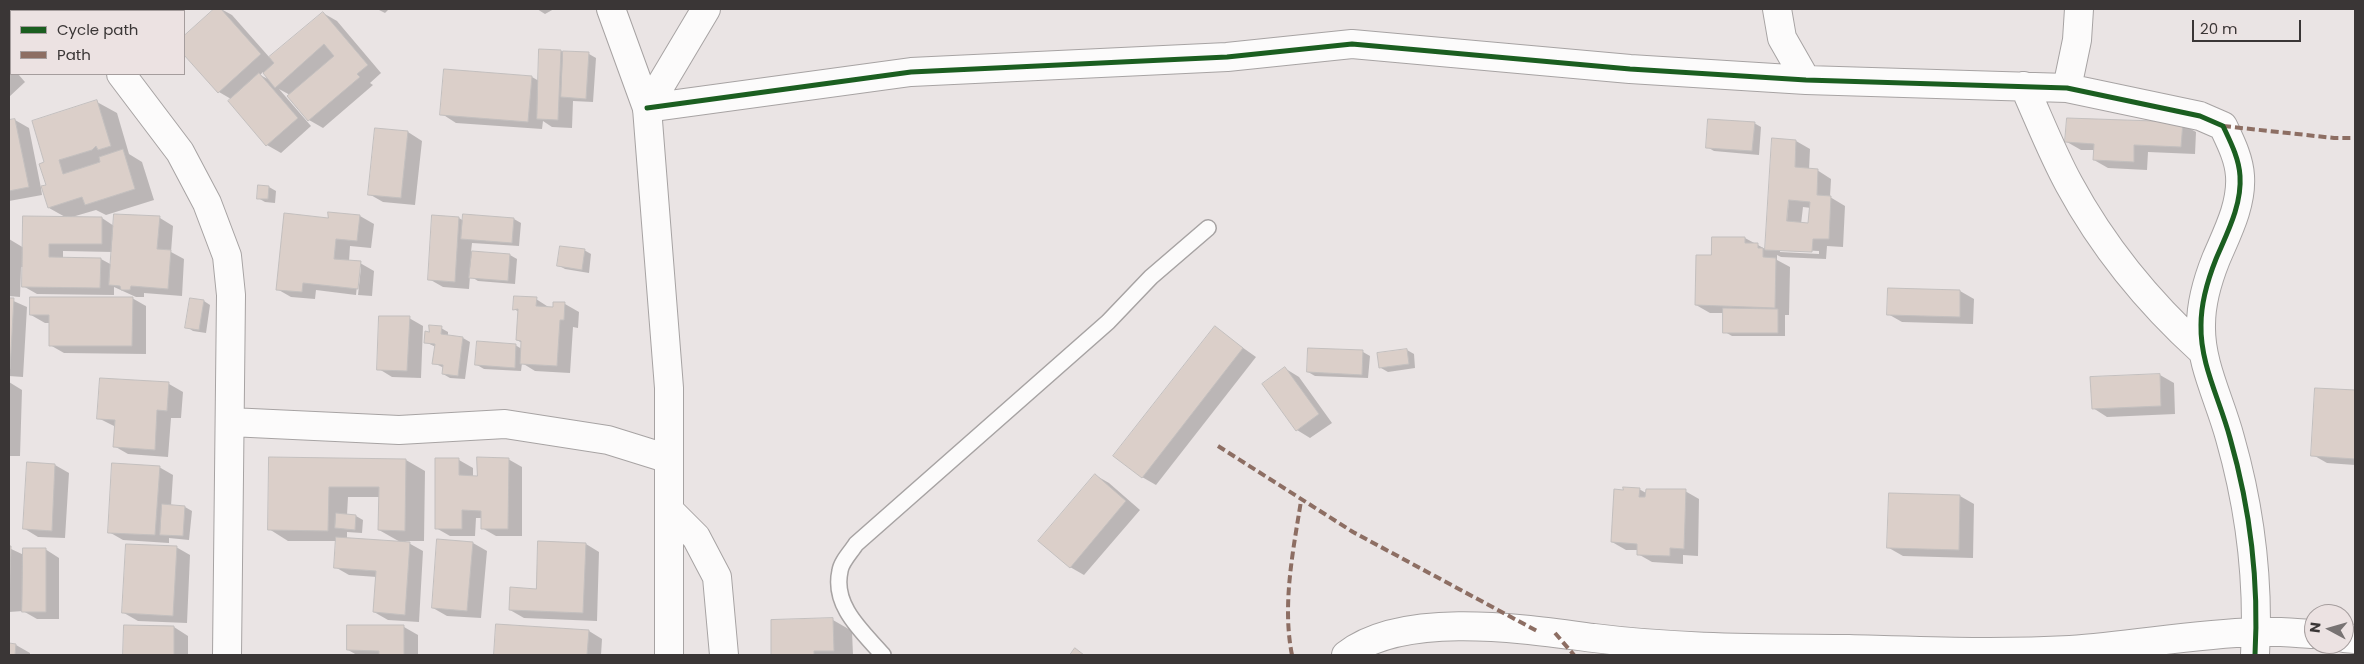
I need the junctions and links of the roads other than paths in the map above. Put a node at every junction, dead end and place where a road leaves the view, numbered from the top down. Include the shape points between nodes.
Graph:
1 (611, 9) edge
2 (706, 9) edge
3 (1777, 9) edge
4 (2079, 9) edge
5 (122, 75) edge
6 (1806, 80) junction
7 (2024, 86) junction
8 (2067, 88) junction
9 (647, 108) junction
10 (1208, 228) dead end
11 (2202, 351) junction
12 (230, 422) junction
13 (669, 459) junction
14 (669, 510) junction
15 (2304, 636) edge
16 (2255, 643) edge
17 (1868, 652) edge
18 (227, 655) edge
19 (669, 655) edge
20 (724, 655) edge
21 (883, 655) edge
22 (1346, 655) edge

1 - 9 street
2 - 9 street
3 - 6 street via 1782,38
4 - 8 street via 2077,40
5 - 12 street via 180,152 207,203 227,256 231,294
6 - 7 street
6 - 9 street via 1630,69 1352,44 1227,57 911,72
7 - 8 street
7 - 11 street via 2068,184 2096,230 2155,304
8 - 11 street via 2200,116 2223,126 2235,152 2240,176 2231,226 2204,297
9 - 13 street via 669,388
10 - 21 lane via 1151,277 1108,322 856,544 840,570 839,590 846,610
11 - 16 street via 2230,436 2248,518
12 - 13 street via 399,430 505,424 608,440
12 - 18 street
13 - 14 street
14 - 19 street
14 - 20 street via 696,538 717,577
15 - 16 street
16 - 17 street via 1985,652
17 - 22 street via 1719,648 1463,626 1398,631

